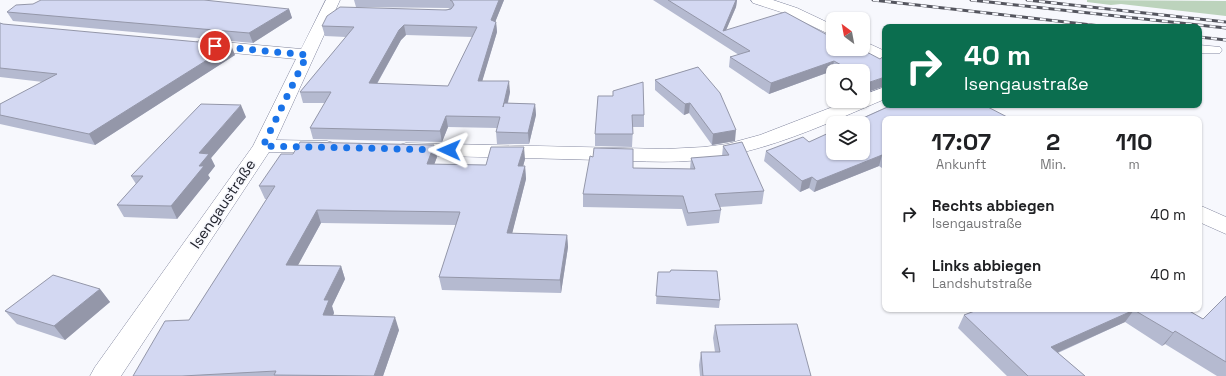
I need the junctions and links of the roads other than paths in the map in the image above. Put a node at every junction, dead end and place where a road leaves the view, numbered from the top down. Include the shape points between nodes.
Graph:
1 (758, 0) edge
2 (334, 10) edge
3 (826, 28) edge
4 (190, 44) edge
5 (1202, 49) edge
6 (870, 50) edge
7 (1215, 50) dead end
8 (307, 55) junction
9 (882, 56) edge
10 (882, 93) edge
11 (263, 146) junction
12 (342, 148) edge
13 (389, 149) edge
14 (1202, 214) edge
15 (1226, 226) edge
16 (105, 376) edge

1 - 3 street via 792,11
2 - 8 street, Isengaustraße
4 - 8 street
5 - 7 lane
6 - 9 street
8 - 11 street, Isengaustraße
10 - 13 street via 787,133 740,147 701,153 666,155
11 - 12 street
11 - 16 street, Isengaustraße
14 - 15 street

